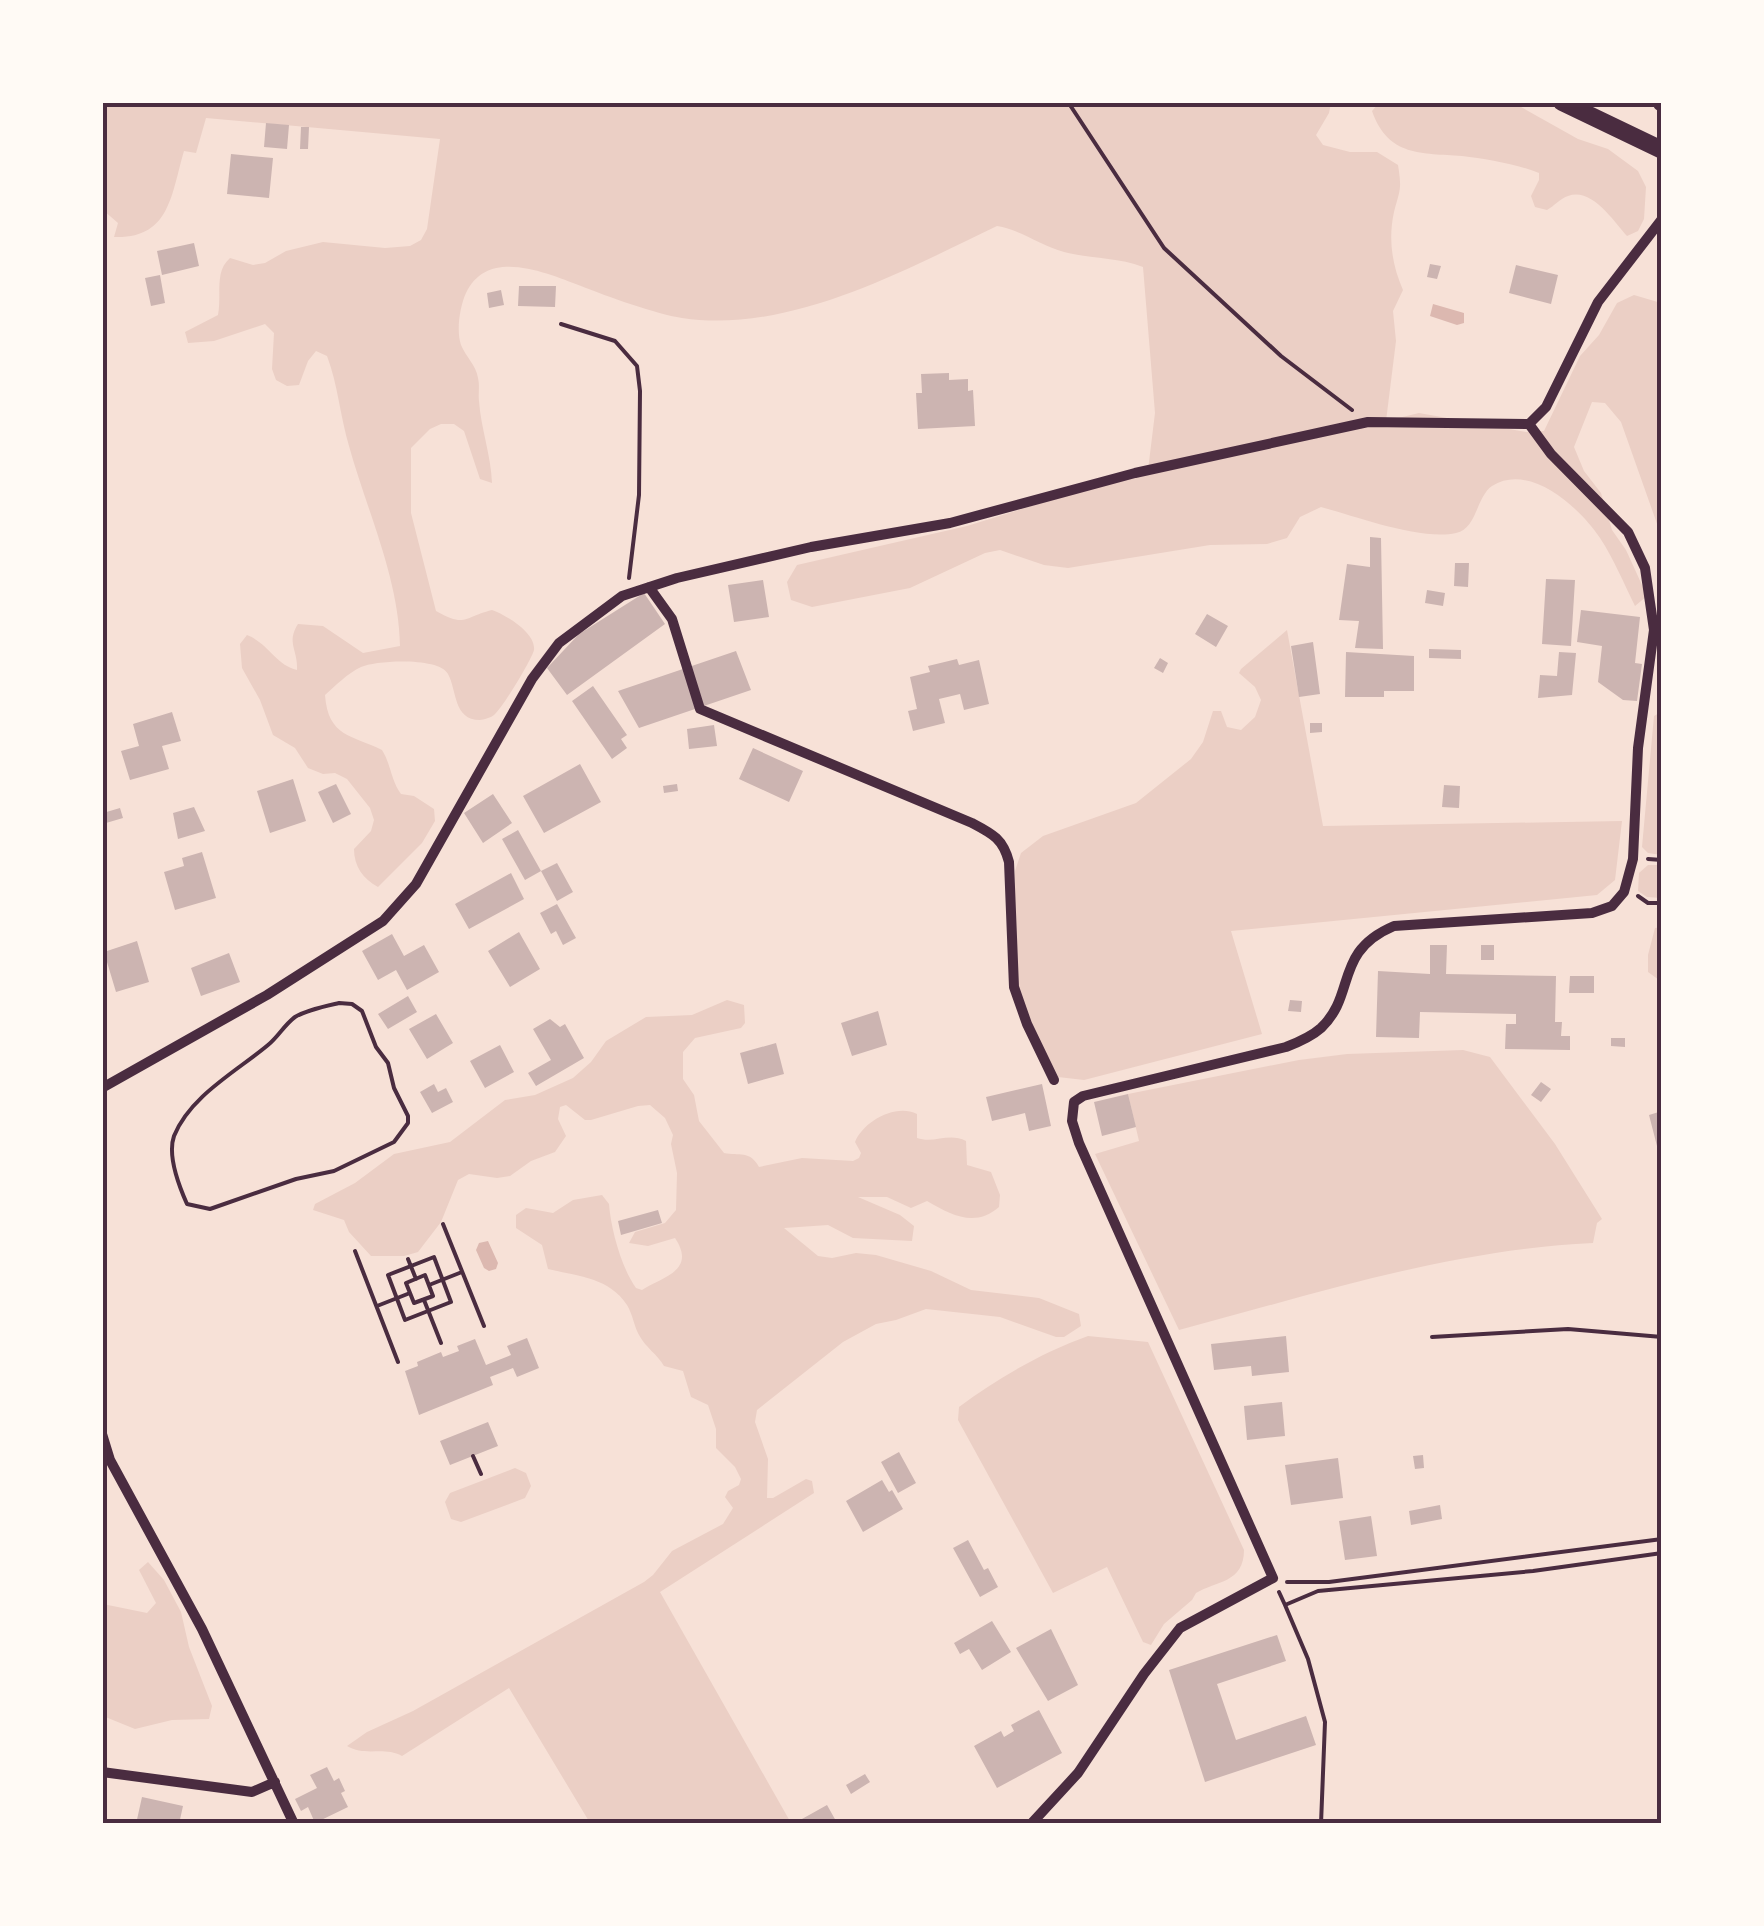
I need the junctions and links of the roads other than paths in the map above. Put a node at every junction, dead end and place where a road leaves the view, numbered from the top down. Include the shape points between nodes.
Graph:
1 (1562, 102) edge
2 (1662, 150) edge
3 (1662, 219) edge
4 (1529, 424) junction
5 (649, 587) junction
6 (1054, 1080) dead end
7 (102, 1088) edge
8 (102, 1434) edge
9 (102, 1772) edge
10 (275, 1782) junction
11 (294, 1824) edge
12 (1031, 1824) edge

1 - 2 highway
3 - 4 street via 1598,302 1546,407
4 - 5 street via 1368,422
4 - 12 street via 1628,532 1645,568 1654,630 1626,886 1612,906 1592,913 1394,926 1372,935 1354,957 1325,1025 1308,1038 1074,1102 1080,1143 1273,1578 1180,1628 1078,1773
5 - 6 street via 672,619 700,710 972,823 1004,844 1014,987
5 - 7 street via 559,643 416,884 383,921
8 - 10 street
9 - 10 street via 252,1792
10 - 11 street

